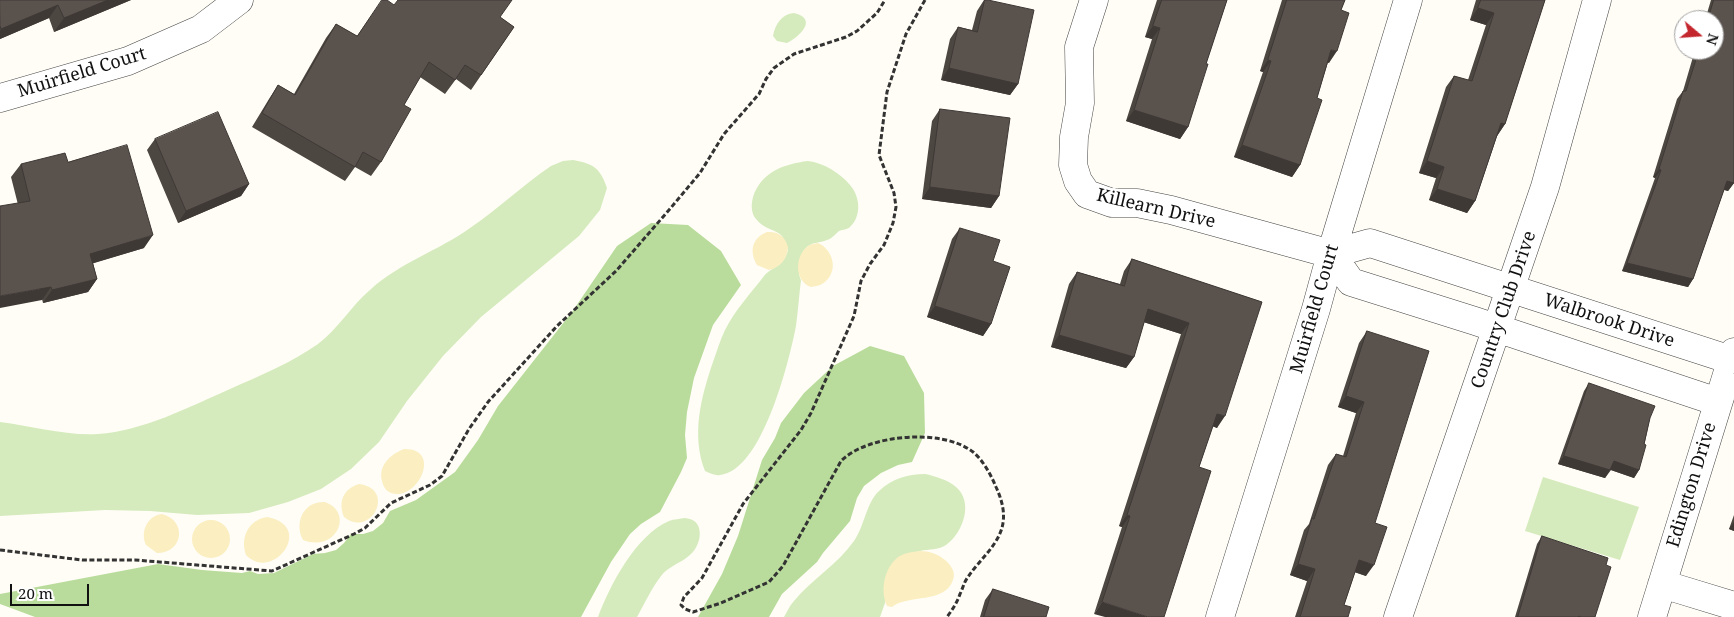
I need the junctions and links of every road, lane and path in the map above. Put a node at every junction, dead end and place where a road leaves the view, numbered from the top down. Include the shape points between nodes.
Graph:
1 (239, 0) edge
2 (885, 0) edge
3 (925, 0) edge
4 (1094, 0) edge
5 (1408, 0) edge
6 (1597, 0) edge
7 (0, 98) edge
8 (1331, 254) junction
9 (1499, 286) junction
10 (1498, 329) junction
11 (1646, 333) junction
12 (1733, 356) edge
13 (1632, 374) junction
14 (1718, 402) junction
15 (0, 550) edge
16 (1662, 584) junction
17 (1734, 606) edge
18 (947, 617) edge
19 (1220, 617) edge
20 (1398, 617) edge
21 (1652, 617) edge

1 - 7 street, Muirfield Court via 201,30 128,61
2 - 15 path via 877,13 856,31 794,54 774,68 759,94 724,134 700,173 669,210 616,270 558,326 488,402 442,476 391,504 365,528 272,570 135,560 82,560
3 - 18 path via 906,34 887,92 879,155 894,193 893,223 884,245 861,281 854,316 811,413 743,504 702,578 681,606 693,612 769,582 783,566 826,485 845,457 861,447 907,436 948,441 974,452 994,482 1003,509 1000,534 969,575
4 - 8 street, Killearn Drive via 1079,47 1080,103 1074,137 1073,165 1087,194 1112,204 1137,203 1171,210
5 - 8 street, Muirfield Court
6 - 9 street, Country Club Drive via 1545,187
8 - 9 street via 1370,243
8 - 10 street via 1351,282
8 - 19 street, Muirfield Court
9 - 10 street, Country Club Drive
9 - 11 street, Walbrook Drive
10 - 13 street
10 - 20 street, Country Club Drive
11 - 12 street, Walbrook Drive
11 - 13 street
12 - 14 street, Edington Drive
13 - 14 street
14 - 16 street, Edington Drive
16 - 17 street
16 - 21 street, Edington Drive

